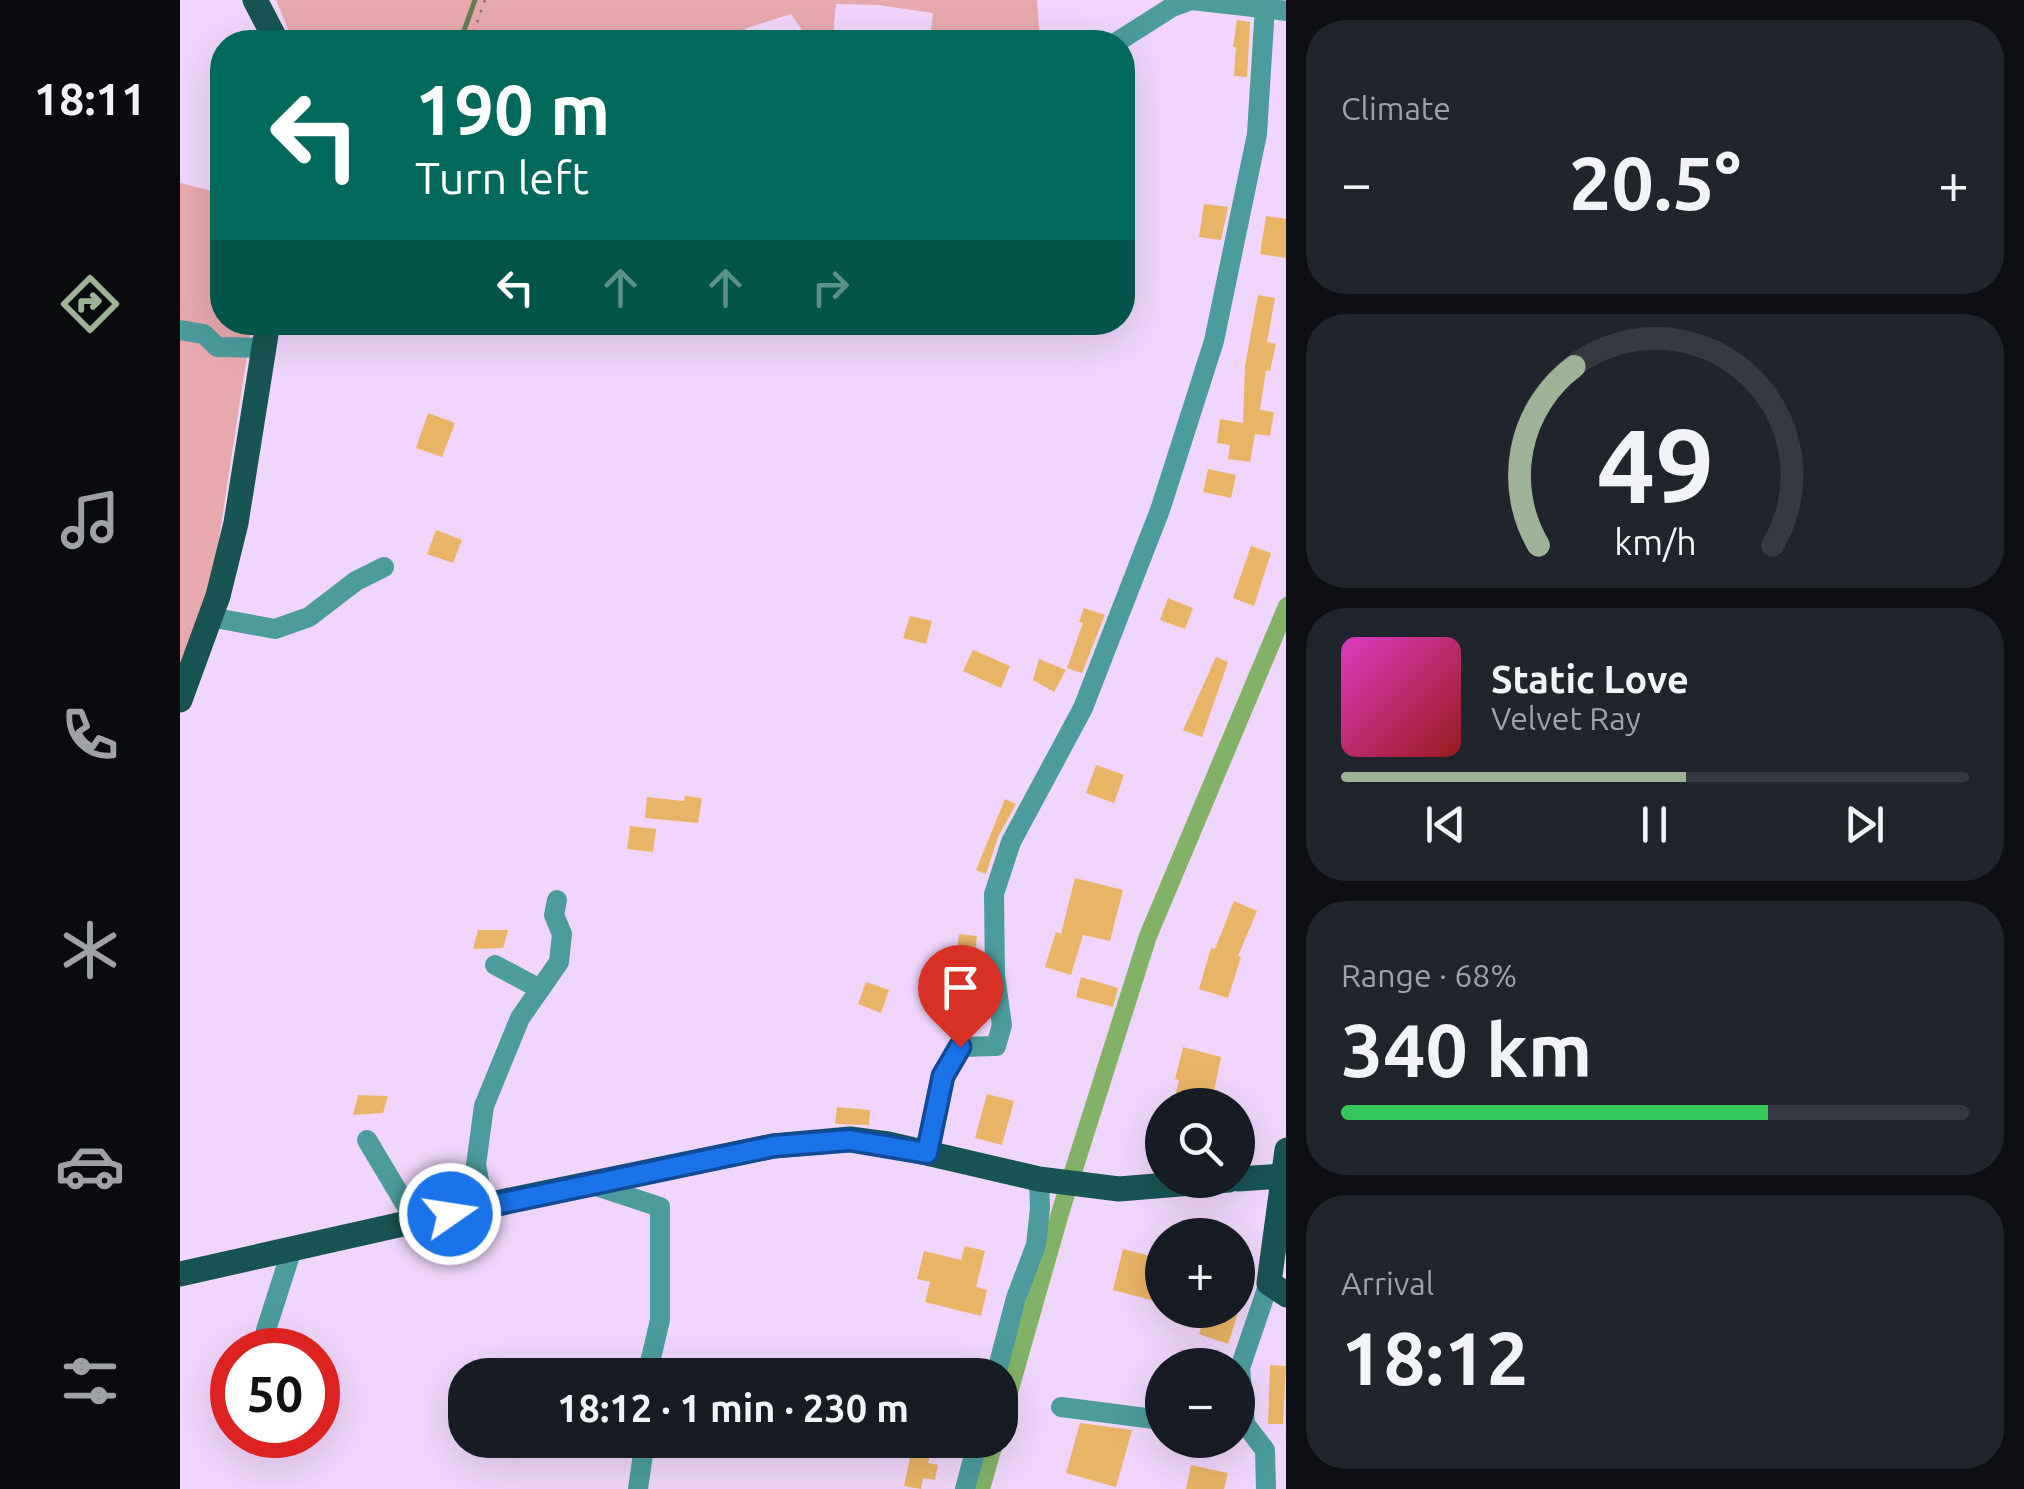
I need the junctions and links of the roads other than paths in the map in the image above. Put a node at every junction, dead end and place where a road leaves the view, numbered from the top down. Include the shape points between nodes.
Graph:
1 (255, 0) edge
2 (1191, 0) edge
3 (1265, 7) junction
4 (1286, 12) edge
5 (270, 30) edge
6 (1135, 30) edge
7 (180, 330) edge
8 (266, 335) edge
9 (384, 568) dead end
10 (210, 617) junction
11 (180, 700) edge
12 (557, 900) dead end
13 (495, 964) dead end
14 (540, 989) junction
15 (368, 1140) dead end
16 (927, 1153) junction
17 (1285, 1163) edge
18 (1255, 1173) edge
19 (1046, 1180) junction
20 (590, 1184) junction
21 (1145, 1187) edge
22 (484, 1206) junction
23 (416, 1222) junction
24 (292, 1249) junction
25 (180, 1274) edge
26 (1278, 1289) edge
27 (267, 1328) edge
28 (1250, 1348) edge
29 (651, 1358) edge
30 (1000, 1358) edge
31 (1061, 1407) dead end
32 (1145, 1418) edge
33 (1255, 1439) edge
34 (642, 1458) edge
35 (973, 1458) edge
36 (638, 1489) edge
37 (964, 1489) edge
38 (1266, 1489) edge

1 - 5 main road
2 - 3 street
2 - 6 street
3 - 4 street
3 - 16 street via 1257,134 1214,341 1160,510 1083,708 1011,842 994,894 1002,1025 996,1046 960,1047 943,1076
7 - 8 street via 204,334 224,348
8 - 10 main road via 236,523
9 - 10 street via 356,580 309,617 275,630
10 - 11 main road
12 - 14 street via 562,952
13 - 14 street
14 - 22 street via 520,1018 484,1106 476,1165
15 - 23 street
16 - 19 main road
16 - 20 main road via 850,1140 792,1144
17 - 18 main road
17 - 26 main road
19 - 21 main road
19 - 30 street via 1036,1245
20 - 22 main road
20 - 29 street via 660,1207 660,1320
22 - 23 main road
23 - 24 main road
24 - 25 main road
24 - 27 street
26 - 28 street
31 - 32 street
33 - 38 street via 1265,1450
34 - 36 street
35 - 37 street

